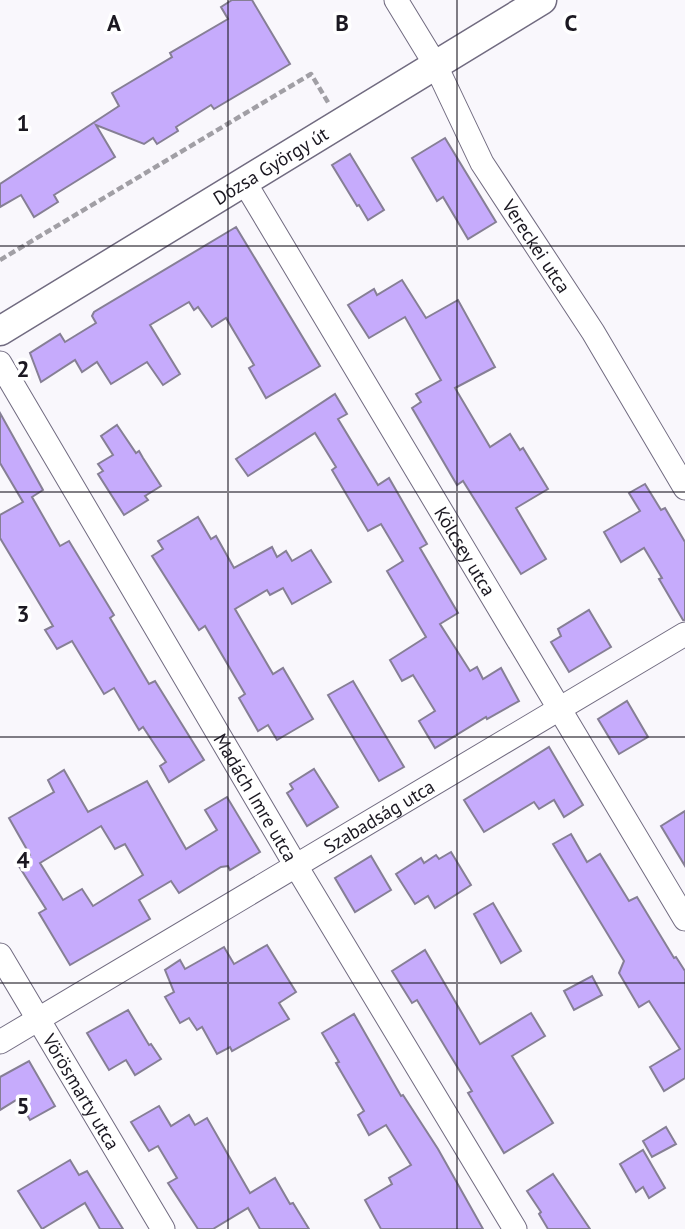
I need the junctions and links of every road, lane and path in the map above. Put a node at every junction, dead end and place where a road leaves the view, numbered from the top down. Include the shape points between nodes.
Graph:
1 (396, 0) edge
2 (542, 0) edge
3 (436, 64) junction
4 (341, 123) junction
5 (245, 183) junction
6 (0, 261) edge
7 (0, 331) edge
8 (0, 363) edge
9 (685, 488) edge
10 (685, 634) edge
11 (559, 707) junction
12 (296, 866) junction
13 (685, 919) edge
14 (0, 955) edge
15 (38, 1019) junction
16 (0, 1042) edge
17 (163, 1229) edge
18 (515, 1229) edge

1 - 3 street, Vereckei utca
2 - 3 street, Dózsa György út
3 - 4 street, Dózsa György út
3 - 9 street, Vereckei utca via 482,163 600,343
4 - 5 street, Dózsa György út
4 - 6 path via 311,74
5 - 7 street, Dózsa György út
5 - 11 street, Kölcsey utca
8 - 12 street, Madách Imre utca
10 - 11 street, Szabadság utca
11 - 12 street, Szabadság utca
11 - 13 street, Kölcsey utca
12 - 15 street, Szabadság utca
12 - 18 street, Madách Imre utca
14 - 15 street, Vörösmarty utca
15 - 16 street, Szabadság utca
15 - 17 street, Vörösmarty utca

